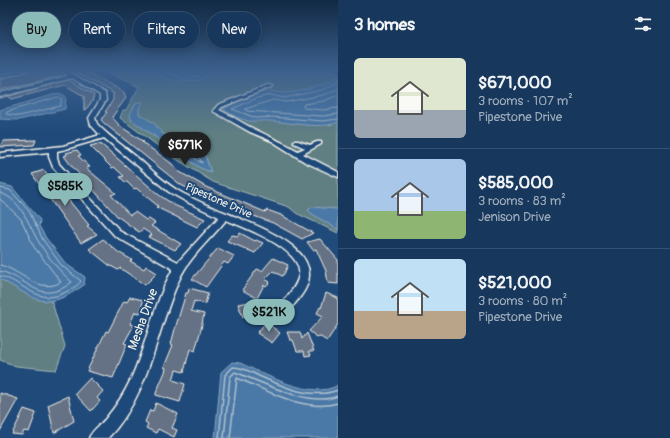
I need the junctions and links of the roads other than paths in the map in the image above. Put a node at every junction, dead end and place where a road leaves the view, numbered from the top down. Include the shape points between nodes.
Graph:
1 (13, 91) edge
2 (100, 91) edge
3 (256, 91) edge
4 (0, 95) edge
5 (106, 136) junction
6 (296, 142) dead end
7 (319, 143) dead end
8 (309, 147) junction
9 (53, 150) junction
10 (298, 154) junction
11 (0, 155) edge
12 (338, 175) edge
13 (225, 216) junction
14 (180, 268) junction
15 (288, 304) dead end
16 (97, 438) edge

1 - 4 street
2 - 5 street, Pipestone Drive via 104,96 92,121
3 - 10 street via 220,106 216,111
5 - 9 street
5 - 13 street, Pipestone Drive via 171,190
6 - 8 street
7 - 8 street
8 - 10 street
9 - 11 street
9 - 14 street via 56,165 111,228 127,240
10 - 12 street
13 - 14 street, Mesha Drive
13 - 15 street, Pipestone Drive via 281,239 300,256 308,270 307,284 304,291
14 - 16 street, Mesha Drive via 173,278 126,403 107,430

